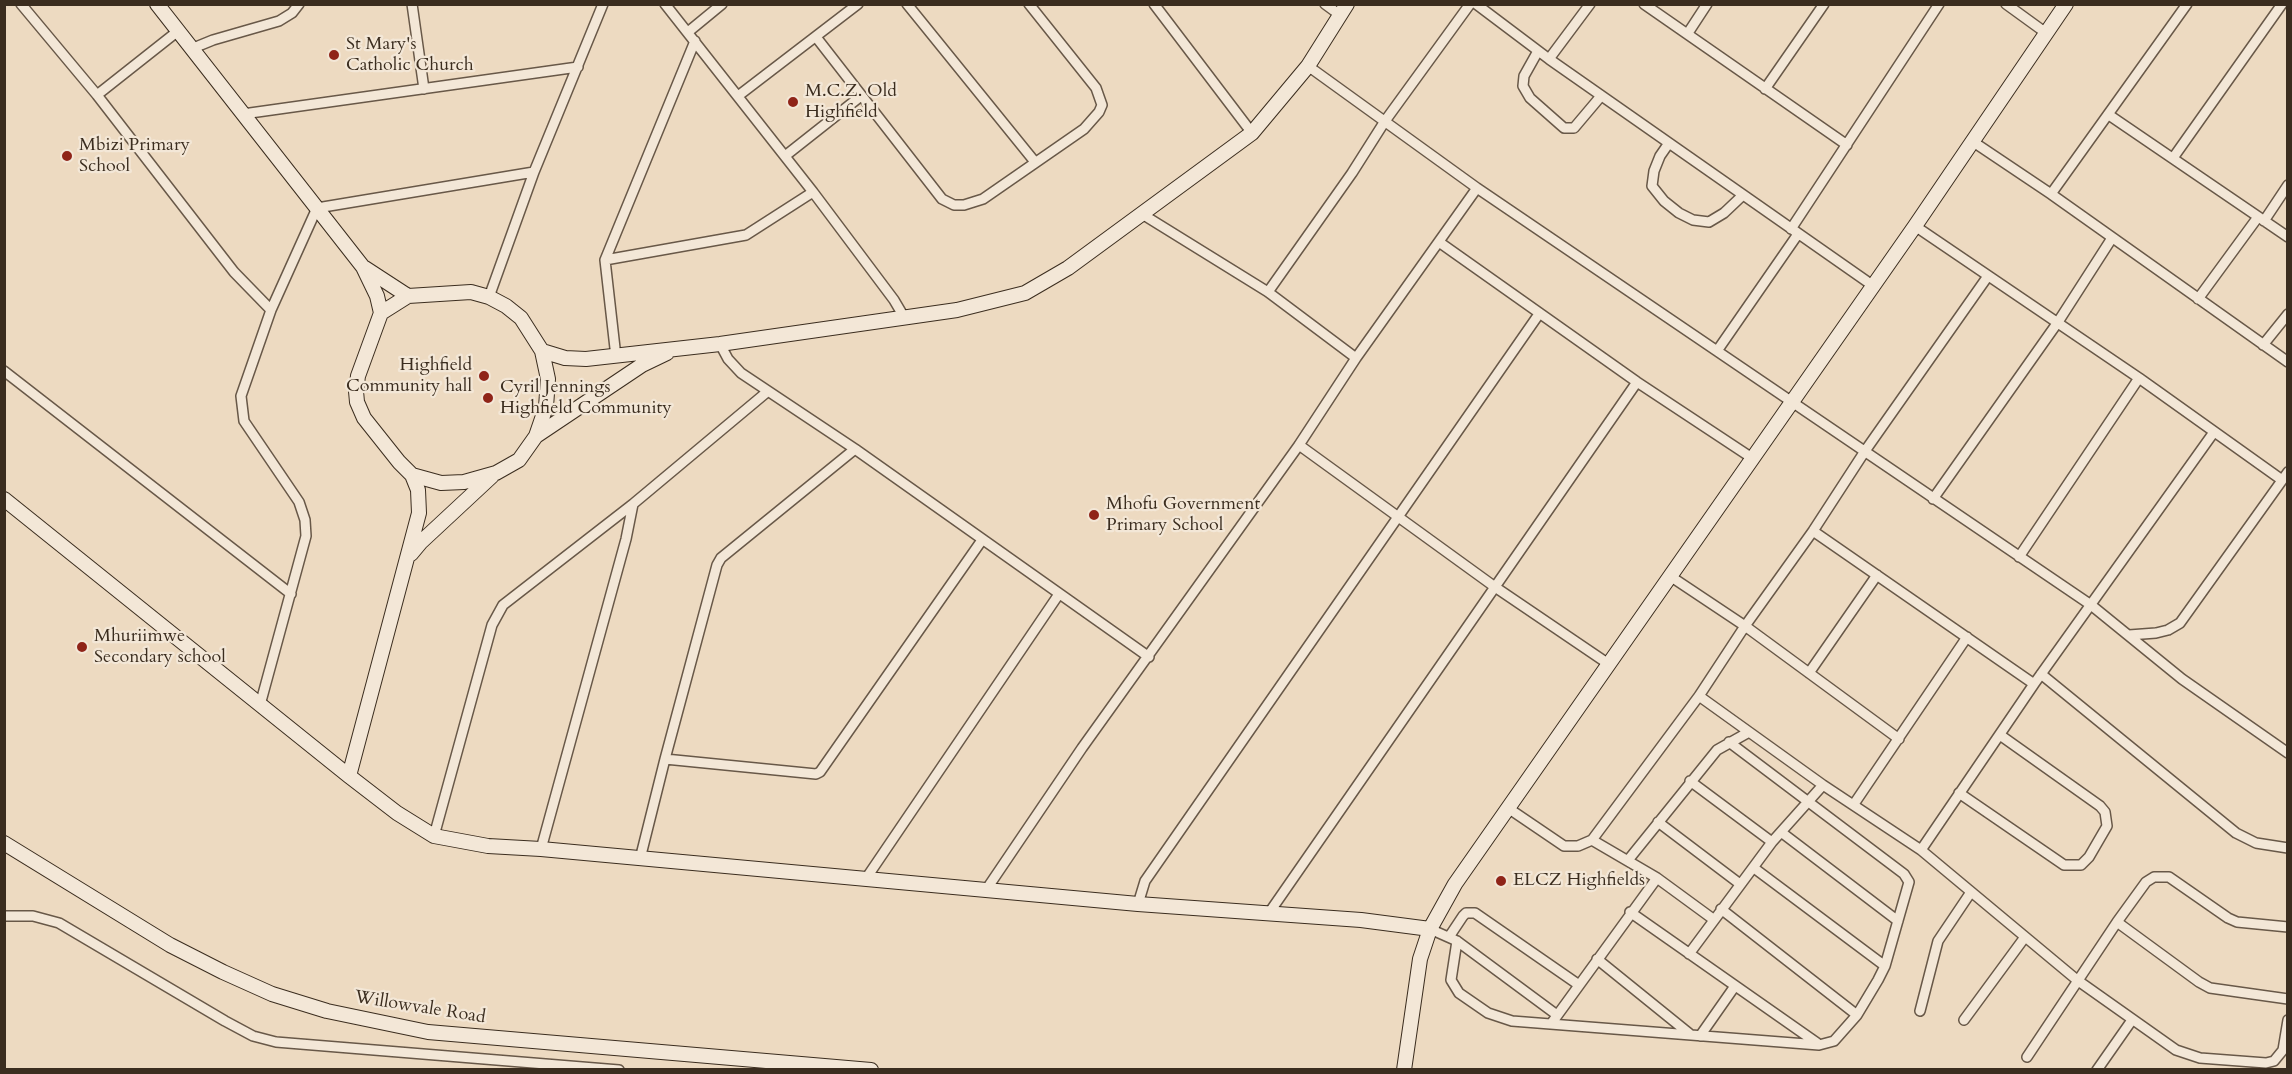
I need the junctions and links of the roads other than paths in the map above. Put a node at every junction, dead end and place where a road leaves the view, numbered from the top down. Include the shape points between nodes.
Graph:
1 (21, 4) edge
2 (157, 4) edge
3 (298, 4) edge
4 (412, 4) edge
5 (603, 4) edge
6 (664, 4) edge
7 (722, 4) edge
8 (858, 4) edge
9 (908, 4) edge
10 (1029, 4) edge
11 (1154, 4) edge
12 (1325, 4) edge
13 (1470, 4) edge
14 (1476, 4) edge
15 (1590, 4) edge
16 (1644, 4) edge
17 (1707, 4) edge
18 (1824, 4) edge
19 (1939, 4) edge
20 (2006, 4) edge
21 (2066, 4) edge
22 (2187, 4) edge
23 (2282, 4) edge
24 (1344, 10) edge
25 (178, 31) junction
26 (688, 32) junction
27 (1688, 33) junction
28 (2046, 33) junction
29 (816, 37) junction
30 (695, 41) junction
31 (191, 49) junction
32 (1538, 51) junction
33 (1549, 59) junction
34 (578, 66) junction
35 (1308, 66) junction
36 (424, 88) junction
37 (1765, 89) junction
38 (97, 95) junction
39 (738, 96) junction
40 (861, 96) junction
41 (1601, 96) junction
42 (243, 114) junction
43 (2109, 115) junction
44 (1385, 121) junction
45 (1252, 133) junction
46 (1972, 141) junction
47 (1669, 143) junction
48 (1847, 145) junction
49 (785, 156) junction
50 (2172, 158) junction
51 (1035, 162) junction
52 (534, 172) junction
53 (2288, 185) edge
54 (1477, 188) junction
55 (813, 192) junction
56 (2051, 194) junction
57 (1743, 195) junction
58 (317, 208) junction
59 (1142, 214) junction
60 (2261, 219) junction
61 (1915, 226) junction
62 (1795, 231) junction
63 (2288, 237) edge
64 (2112, 238) junction
65 (1439, 242) junction
66 (605, 260) junction
67 (363, 267) junction
68 (1988, 276) junction
69 (1872, 285) junction
70 (1268, 292) junction
71 (408, 296) junction
72 (489, 297) junction
73 (2198, 299) junction
74 (271, 310) junction
75 (381, 313) junction
76 (1539, 314) junction
77 (2288, 314) edge
78 (904, 317) junction
79 (2058, 322) junction
80 (720, 344) junction
81 (2263, 345) junction
82 (674, 350) junction
83 (542, 351) junction
84 (1717, 351) junction
85 (616, 357) junction
86 (1356, 358) junction
87 (2288, 362) edge
88 (4, 371) edge
89 (2139, 378) junction
90 (1637, 382) junction
91 (767, 392) junction
92 (1790, 402) junction
93 (2214, 432) junction
94 (536, 436) junction
95 (1299, 445) junction
96 (855, 449) junction
97 (1865, 451) junction
98 (1752, 458) junction
99 (496, 473) junction
100 (412, 475) junction
101 (2285, 476) edge
102 (4, 499) edge
103 (1933, 499) junction
104 (633, 504) junction
105 (1397, 516) junction
106 (1813, 531) junction
107 (982, 540) junction
108 (2019, 557) junction
109 (408, 558) junction
110 (1877, 575) junction
111 (1670, 576) junction
112 (1495, 587) junction
113 (291, 594) junction
114 (1059, 594) junction
115 (2091, 605) junction
116 (1745, 626) junction
117 (2129, 635) junction
118 (1967, 637) junction
119 (1149, 657) junction
120 (1610, 665) junction
121 (1809, 673) junction
122 (2041, 674) junction
123 (2034, 684) junction
124 (1699, 696) junction
125 (260, 705) junction
126 (1749, 732) junction
127 (2000, 735) junction
128 (1899, 739) junction
129 (1729, 742) junction
130 (2288, 753) edge
131 (664, 759) junction
132 (349, 776) junction
133 (1690, 781) junction
134 (1823, 784) junction
135 (1959, 793) junction
136 (1808, 801) junction
137 (1854, 804) junction
138 (1508, 808) junction
139 (1658, 822) junction
140 (1781, 832) junction
141 (434, 836) junction
142 (1592, 840) junction
143 (1772, 842) junction
144 (4, 843) edge
145 (2288, 848) edge
146 (541, 849) junction
147 (1921, 850) junction
148 (640, 859) junction
149 (1629, 859) junction
150 (1754, 868) junction
151 (1657, 878) junction
152 (865, 880) junction
153 (1740, 884) junction
154 (987, 890) junction
155 (1971, 891) junction
156 (1138, 904) junction
157 (1721, 909) junction
158 (1630, 912) junction
159 (1269, 913) junction
160 (4, 916) edge
161 (1713, 919) junction
162 (1898, 921) junction
163 (2117, 922) junction
164 (2288, 927) edge
165 (1430, 929) junction
166 (2025, 937) junction
167 (1453, 939) junction
168 (1689, 954) junction
169 (1597, 959) junction
170 (1885, 966) junction
171 (2077, 980) junction
172 (1579, 985) junction
173 (1735, 986) junction
174 (2288, 999) edge
175 (1920, 1011) dead end
176 (1857, 1016) junction
177 (1554, 1020) junction
178 (1964, 1020) dead end
179 (2132, 1020) junction
180 (2288, 1020) edge
181 (1695, 1036) junction
182 (1819, 1045) junction
183 (2027, 1057) dead end
184 (619, 1070) edge
185 (871, 1070) edge
186 (1404, 1070) edge
187 (2097, 1070) edge

1 - 38 street
2 - 25 street
3 - 31 street via 292,14 279,21
4 - 36 street
5 - 34 street
6 - 26 street
7 - 26 street
8 - 29 street
9 - 51 street
10 - 51 street via 1096,88 1102,105 1084,129
11 - 45 street
12 - 24 street
13 - 44 street
14 - 32 street
15 - 33 street
16 - 27 street
17 - 27 street
18 - 37 street
19 - 48 street
20 - 28 street
21 - 28 street
22 - 43 street
23 - 50 street
24 - 35 street
25 - 31 street
25 - 38 street
26 - 30 street
27 - 37 street
28 - 46 street
29 - 39 street
29 - 40 street
30 - 39 street
30 - 66 street
31 - 42 street
32 - 33 street
32 - 41 street via 1524,76 1523,86 1530,98 1564,128 1574,128
33 - 41 street
34 - 36 street
34 - 52 street
35 - 44 street
35 - 45 street
36 - 42 street
37 - 48 street
38 - 74 street via 234,272
39 - 49 street
40 - 49 street
40 - 51 street via 942,199 954,205 983,199
41 - 47 street
42 - 58 street
43 - 50 street
43 - 56 street
44 - 54 street
44 - 70 street
45 - 59 street
46 - 56 street
46 - 61 street
47 - 57 street
47 - 57 street via 1660,156 1652,186 1679,213 1709,222
48 - 62 street
49 - 55 street
50 - 60 street
52 - 58 street
52 - 72 street
53 - 60 street
54 - 65 street
54 - 84 street
55 - 66 street via 746,235
55 - 78 street
56 - 64 street
57 - 62 street
58 - 67 street
58 - 74 street
59 - 70 street
59 - 78 street via 1068,268 1025,292 957,310
60 - 63 street
60 - 73 street
61 - 68 street
61 - 69 street
62 - 69 street
62 - 84 street
64 - 73 street
64 - 79 street
65 - 76 street
65 - 86 street
66 - 85 street
67 - 71 street
67 - 75 street
68 - 79 street
68 - 97 street
69 - 92 street
70 - 86 street
71 - 72 street via 471,292
71 - 75 street
72 - 83 street via 521,318
73 - 81 street
74 - 113 street via 241,396 241,408 244,421 299,502 305,520 306,536
75 - 100 street via 358,376 357,402 364,418
76 - 90 street
76 - 105 street
77 - 81 street
78 - 80 street
79 - 89 street
79 - 103 street
80 - 82 street
80 - 91 street via 741,374
81 - 87 street
82 - 85 street
82 - 94 street via 642,365
83 - 85 street via 566,358
83 - 94 street via 548,379 546,407
84 - 92 street
86 - 95 street
88 - 113 street
89 - 93 street
89 - 108 street
90 - 98 street
90 - 112 street
91 - 96 street
91 - 104 street
92 - 97 street
92 - 98 street
93 - 101 street
93 - 115 street
94 - 99 street via 519,460
95 - 105 street
95 - 119 street
96 - 107 street
96 - 131 street via 721,558
97 - 103 street
97 - 106 street
98 - 111 street
99 - 100 street via 464,482 441,483
99 - 109 street
100 - 109 street via 418,490 419,513
101 - 117 street via 2180,623 2156,633
102 - 125 street
103 - 108 street
104 - 141 street via 512,596 496,615
104 - 146 street
105 - 112 street
105 - 156 street via 1145,880
106 - 110 street
106 - 116 street
107 - 114 street
107 - 131 street via 820,772
108 - 115 street
109 - 132 street
110 - 118 street
110 - 121 street
111 - 116 street
111 - 120 street
112 - 120 street
112 - 159 street
113 - 125 street
114 - 119 street
114 - 152 street
115 - 117 street
115 - 122 street
116 - 121 street
116 - 124 street
117 - 130 street via 2182,679
118 - 123 street
118 - 128 street
119 - 154 street via 1082,748
120 - 138 street
121 - 128 street
122 - 123 street
122 - 145 street via 2236,833 2256,843
123 - 127 street
124 - 126 street
124 - 142 street
125 - 132 street
126 - 129 street
126 - 134 street
127 - 135 street
127 - 135 street via 2100,806 2107,826 2089,857 2081,865 2064,865
128 - 137 street
129 - 133 street via 1716,750
129 - 136 street
131 - 148 street
132 - 141 street
133 - 139 street
133 - 143 street
134 - 136 street
134 - 137 street
135 - 147 street
136 - 140 street
136 - 162 street via 1907,878
137 - 147 street
138 - 142 street via 1564,846
138 - 165 street via 1455,884
139 - 149 street
139 - 153 street
140 - 143 street
140 - 162 street
141 - 146 street via 488,846
142 - 149 street
143 - 150 street
144 - 185 street, Willowvale Road via 170,945 272,994 327,1011 428,1032
146 - 148 street
147 - 155 street
148 - 152 street
149 - 151 street
150 - 153 street
150 - 170 street
151 - 158 street
151 - 161 street
152 - 154 street
153 - 157 street
154 - 156 street
155 - 166 street
155 - 175 street via 1938,941
156 - 159 street
157 - 161 street
157 - 176 street
158 - 168 street
158 - 169 street
159 - 165 street
160 - 184 street via 33,916 59,923 225,1021 253,1036 276,1042
161 - 168 street
162 - 170 street
163 - 164 street via 2146,882 2161,875 2237,922
163 - 171 street
163 - 174 street via 2210,988
165 - 167 street
165 - 186 street via 1420,959
166 - 171 street
166 - 178 street
167 - 172 street via 1463,916 1475,913
167 - 177 street
167 - 177 street via 1451,980 1459,993 1488,1013 1512,1021
168 - 173 street
169 - 172 street
169 - 181 street
170 - 176 street
171 - 179 street
171 - 183 street
172 - 177 street
173 - 181 street
173 - 182 street
176 - 182 street via 1834,1041
177 - 181 street
179 - 180 street via 2187,1055 2266,1063 2283,1050
179 - 187 street
181 - 182 street

